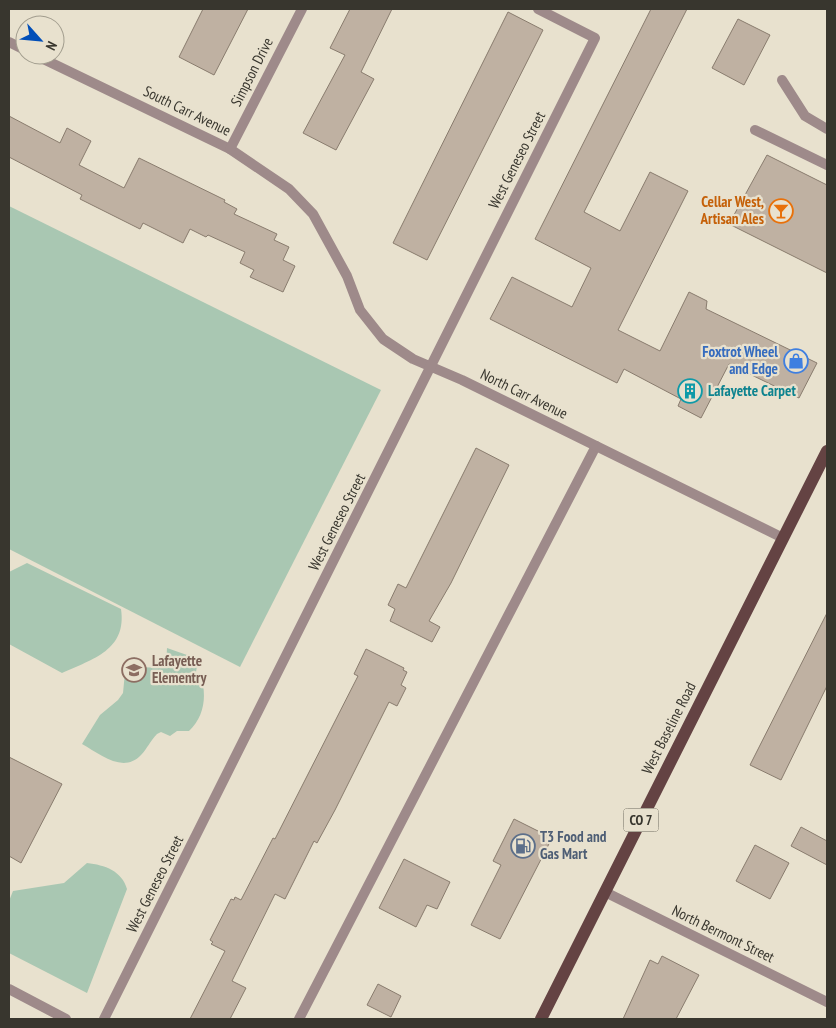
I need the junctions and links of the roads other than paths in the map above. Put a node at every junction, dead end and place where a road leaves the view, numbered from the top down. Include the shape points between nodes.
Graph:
1 (302, 9) edge
2 (538, 9) edge
3 (56, 65) edge
4 (782, 80) dead end
5 (827, 129) edge
6 (755, 130) dead end
7 (230, 149) junction
8 (827, 165) edge
9 (313, 214) joint
10 (431, 366) junction
11 (596, 446) junction
12 (827, 451) edge
13 (783, 538) junction
14 (605, 892) junction
15 (9, 990) edge
16 (827, 1002) edge
17 (66, 1019) edge
18 (104, 1019) edge
19 (299, 1019) edge
20 (541, 1019) edge

1 - 7 street, Simpson Drive
2 - 10 street, West Geneseo Street via 596,38
3 - 7 street, South Carr Avenue
4 - 5 street via 805,116
6 - 8 street
7 - 9 street, South Carr Avenue via 290,189
9 - 10 street, North Carr Avenue via 347,276 360,310 383,339
10 - 11 street, North Carr Avenue
10 - 18 street, West Geneseo Street
11 - 13 street, North Carr Avenue
11 - 19 street
12 - 13 main road, West Baseline Road / CO 7
13 - 14 main road, West Baseline Road / CO 7
14 - 16 street, North Bermont Street
14 - 20 main road, West Baseline Road / CO 7
15 - 17 street

